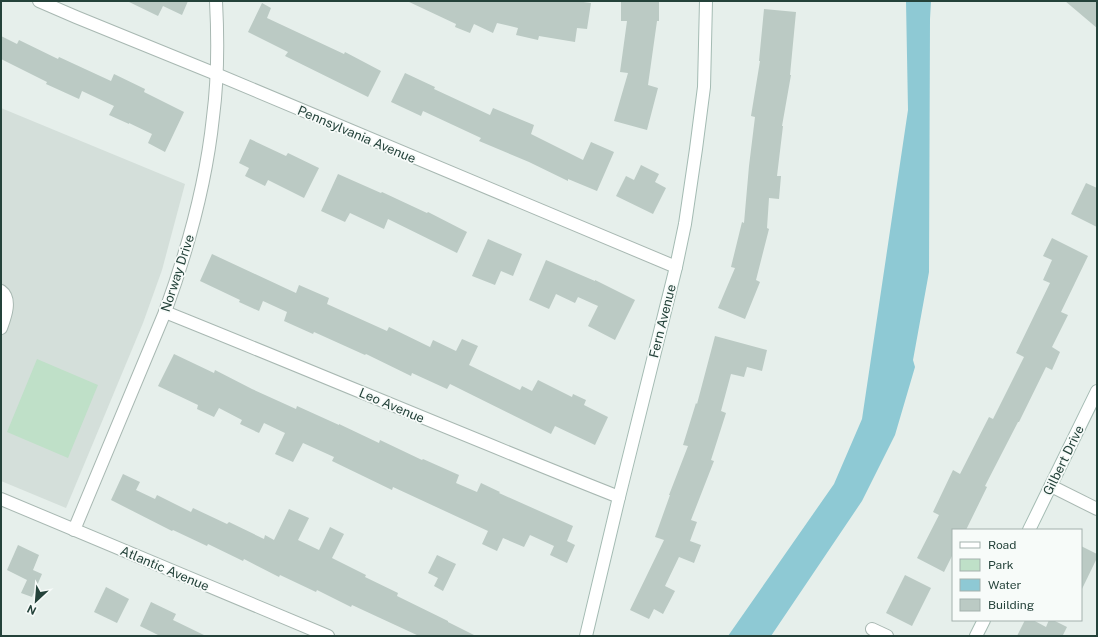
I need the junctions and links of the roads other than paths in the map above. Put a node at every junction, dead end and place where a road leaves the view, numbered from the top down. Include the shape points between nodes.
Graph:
1 (39, 1) edge
2 (216, 1) edge
3 (706, 1) edge
4 (216, 74) junction
5 (676, 267) junction
6 (1, 291) edge
7 (165, 312) junction
8 (1, 328) edge
9 (1097, 391) edge
10 (1051, 486) junction
11 (619, 497) junction
12 (1, 499) edge
13 (1097, 509) edge
14 (1030, 529) edge
15 (74, 530) junction
16 (984, 621) edge
17 (872, 629) dead end
18 (328, 636) edge
19 (586, 636) edge
20 (887, 636) edge
21 (976, 636) edge

1 - 4 street, Pennsylvania Avenue
2 - 4 street, Norway Drive
3 - 5 street, Fern Avenue via 704,87
4 - 5 street, Pennsylvania Avenue
4 - 7 street, Norway Drive via 209,150 195,215
5 - 11 street, Fern Avenue
6 - 8 street via 8,304
7 - 11 street, Leo Avenue
7 - 15 street, Norway Drive
9 - 10 street, Gilbert Drive
10 - 13 street
10 - 14 street, Gilbert Drive
11 - 19 street, Fern Avenue
12 - 15 street, Atlantic Avenue
15 - 18 street, Atlantic Avenue
16 - 21 street
17 - 20 street

